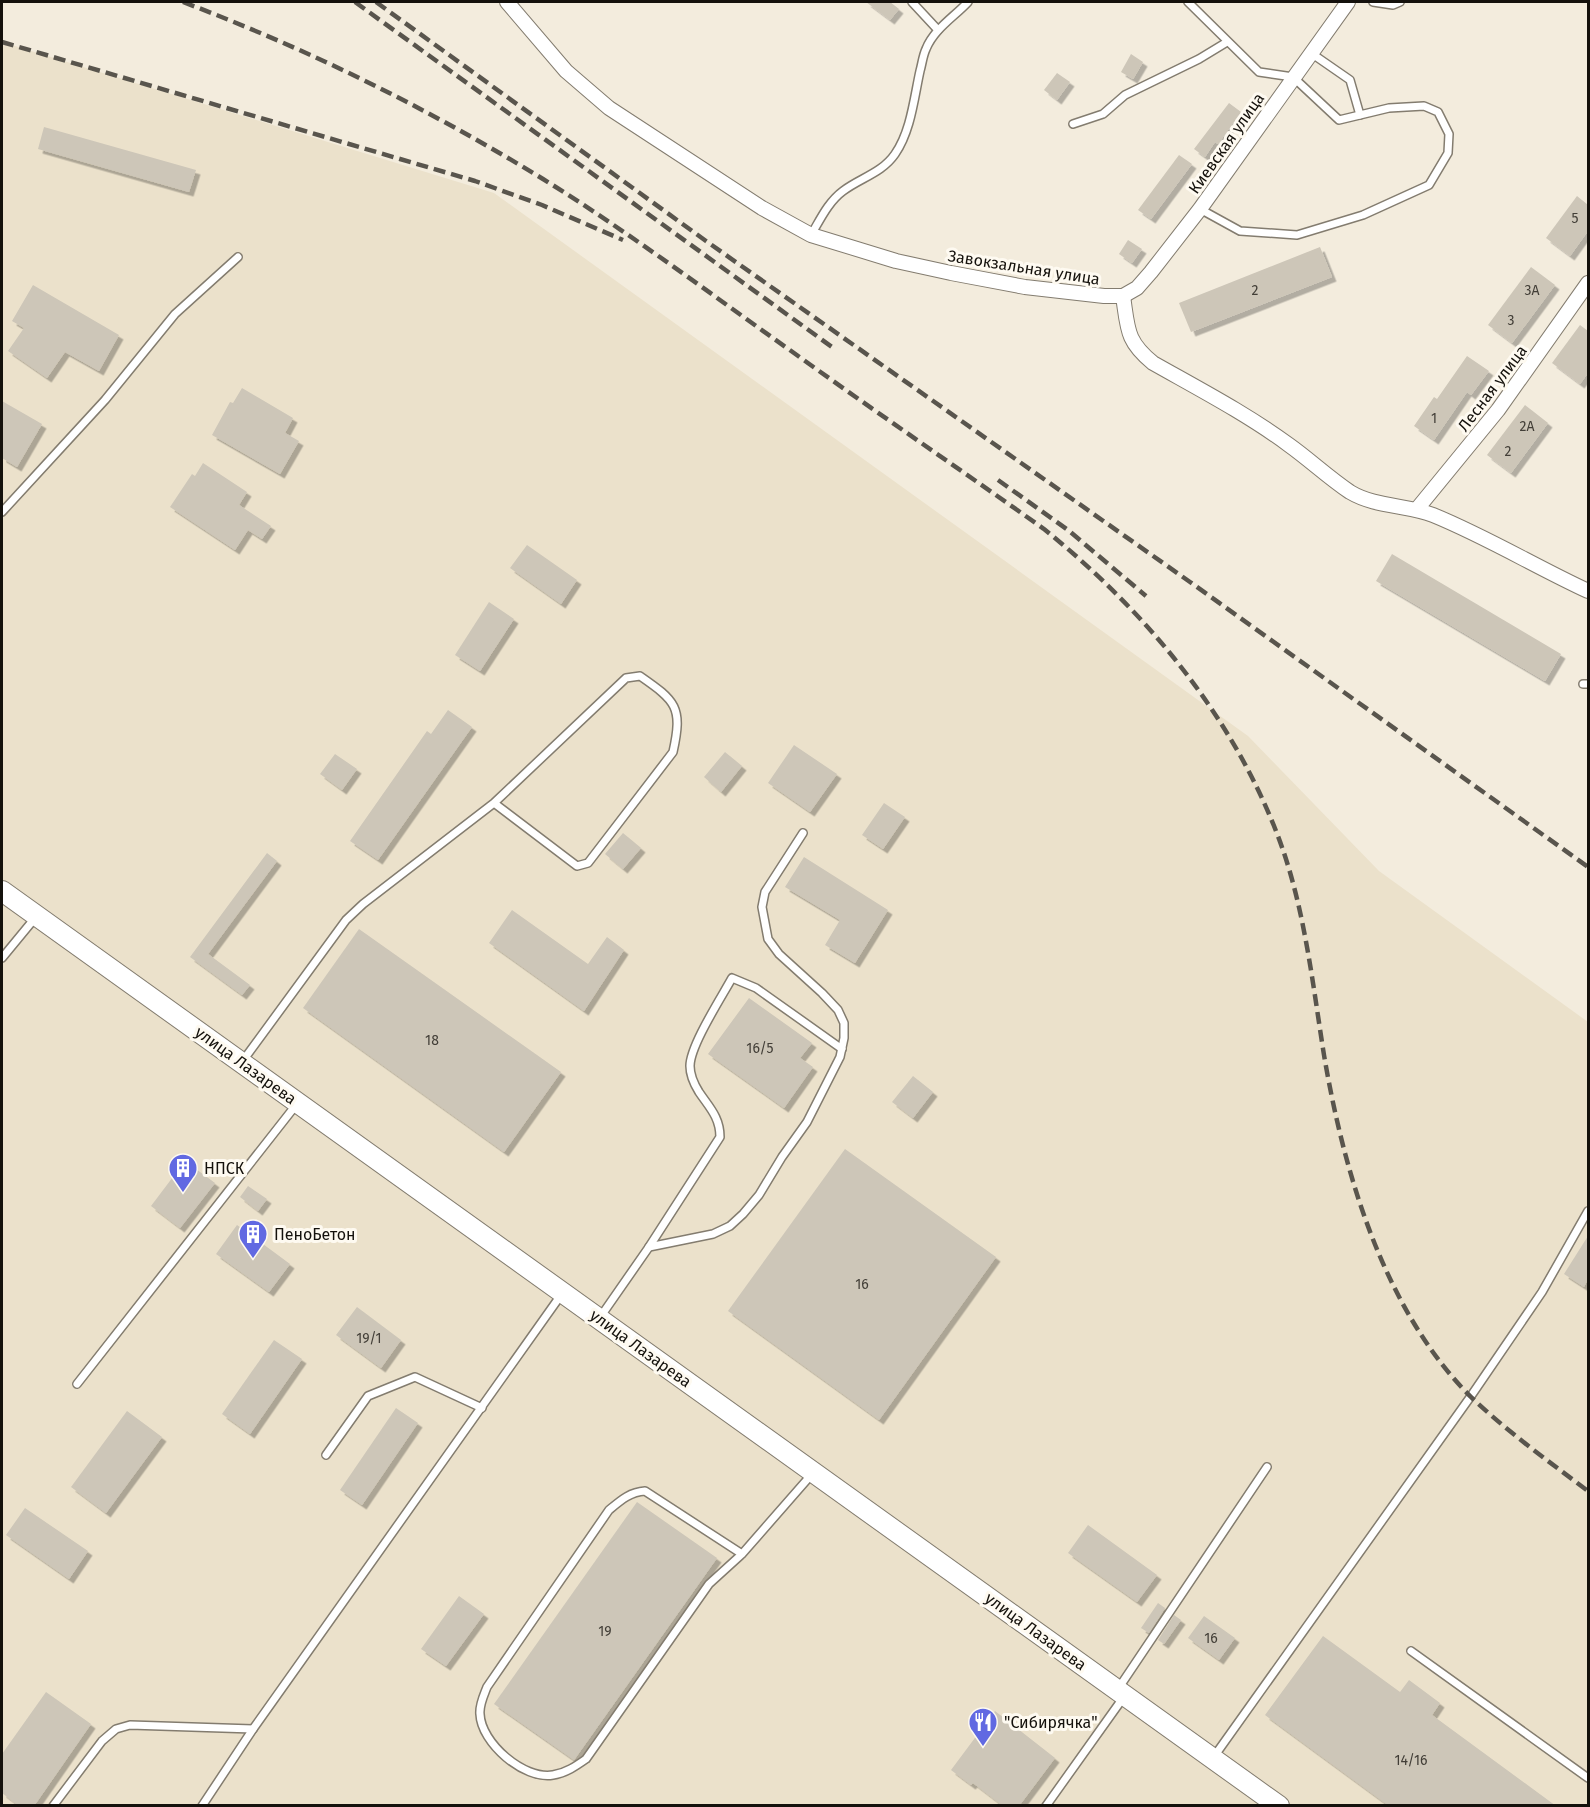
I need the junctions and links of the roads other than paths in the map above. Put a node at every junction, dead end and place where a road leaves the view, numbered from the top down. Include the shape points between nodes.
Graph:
1 (507, 2) edge
2 (912, 2) edge
3 (968, 2) edge
4 (1348, 2) edge
5 (1373, 2) edge
6 (1400, 2) edge
7 (1194, 3) edge
8 (938, 30) junction
9 (1227, 42) junction
10 (1311, 53) junction
11 (1293, 77) junction
12 (1360, 115) junction
13 (1073, 124) dead end
14 (1200, 209) junction
15 (811, 236) junction
16 (238, 257) dead end
17 (1588, 283) edge
18 (1123, 296) junction
19 (1417, 509) junction
20 (2, 512) edge
21 (1588, 591) edge
22 (494, 803) junction
23 (803, 833) dead end
24 (2, 891) edge
25 (37, 916) junction
26 (2, 958) edge
27 (842, 1048) junction
28 (242, 1062) junction
29 (298, 1102) junction
30 (1588, 1211) edge
31 (649, 1247) junction
32 (562, 1293) junction
33 (600, 1318) junction
34 (77, 1384) dead end
35 (482, 1408) junction
36 (326, 1455) dead end
37 (1267, 1467) dead end
38 (813, 1472) junction
39 (742, 1554) junction
40 (1411, 1651) dead end
41 (1122, 1692) junction
42 (254, 1729) junction
43 (1213, 1758) junction
44 (1588, 1778) edge
45 (53, 1806) edge
46 (202, 1806) edge
47 (1046, 1806) edge
48 (1279, 1806) edge

1 - 15 street, Завокзальная улица via 566,71 609,108
2 - 8 lane
3 - 8 lane
4 - 10 street, Киевская улица
5 - 6 lane
7 - 9 lane
8 - 15 lane via 925,50 909,121 895,154 887,165 843,191 825,211
9 - 11 lane via 1259,72
9 - 13 lane via 1125,95 1103,114
10 - 11 street, Киевская улица
10 - 12 lane via 1350,80
11 - 12 lane via 1339,120
11 - 14 street, Киевская улица
12 - 14 lane via 1424,106 1438,112 1449,134 1448,153 1429,186 1364,215 1297,235 1240,231
14 - 18 street, Киевская улица via 1137,288
15 - 18 street, Завокзальная улица via 896,261 1024,287
16 - 20 lane via 175,314 105,400
17 - 19 street, Лесная улица via 1498,410
18 - 19 street via 1130,337 1138,351 1153,363 1288,444 1352,493
19 - 21 street via 1470,531
22 - 22 lane via 626,678 640,676 665,693 678,711 673,752 588,863 577,866
22 - 28 lane via 346,920
23 - 27 lane via 765,892 762,907 768,939 779,954 838,1010 844,1023
24 - 25 main road, улица Лазарева
25 - 26 lane
25 - 28 main road, улица Лазарева
27 - 31 lane via 807,1122 743,1214 713,1234
27 - 31 lane via 756,988 732,978 692,1052 690,1066 699,1092 716,1116 720,1137
28 - 29 main road, улица Лазарева
29 - 32 main road, улица Лазарева
29 - 34 lane
30 - 43 lane via 1542,1292 1471,1396
31 - 33 lane
32 - 33 main road, улица Лазарева
32 - 35 lane
33 - 38 main road, улица Лазарева
35 - 36 lane via 415,1377 368,1396
35 - 42 lane
37 - 41 lane
38 - 39 lane
38 - 41 main road, улица Лазарева
39 - 39 lane via 709,1584 586,1759 551,1776 535,1774 494,1747 480,1714 488,1687 609,1510 623,1498 645,1491
40 - 44 lane
41 - 43 main road, улица Лазарева
41 - 47 lane
42 - 45 lane via 130,1725 116,1729 102,1741
42 - 46 lane
43 - 48 main road, улица Лазарева

